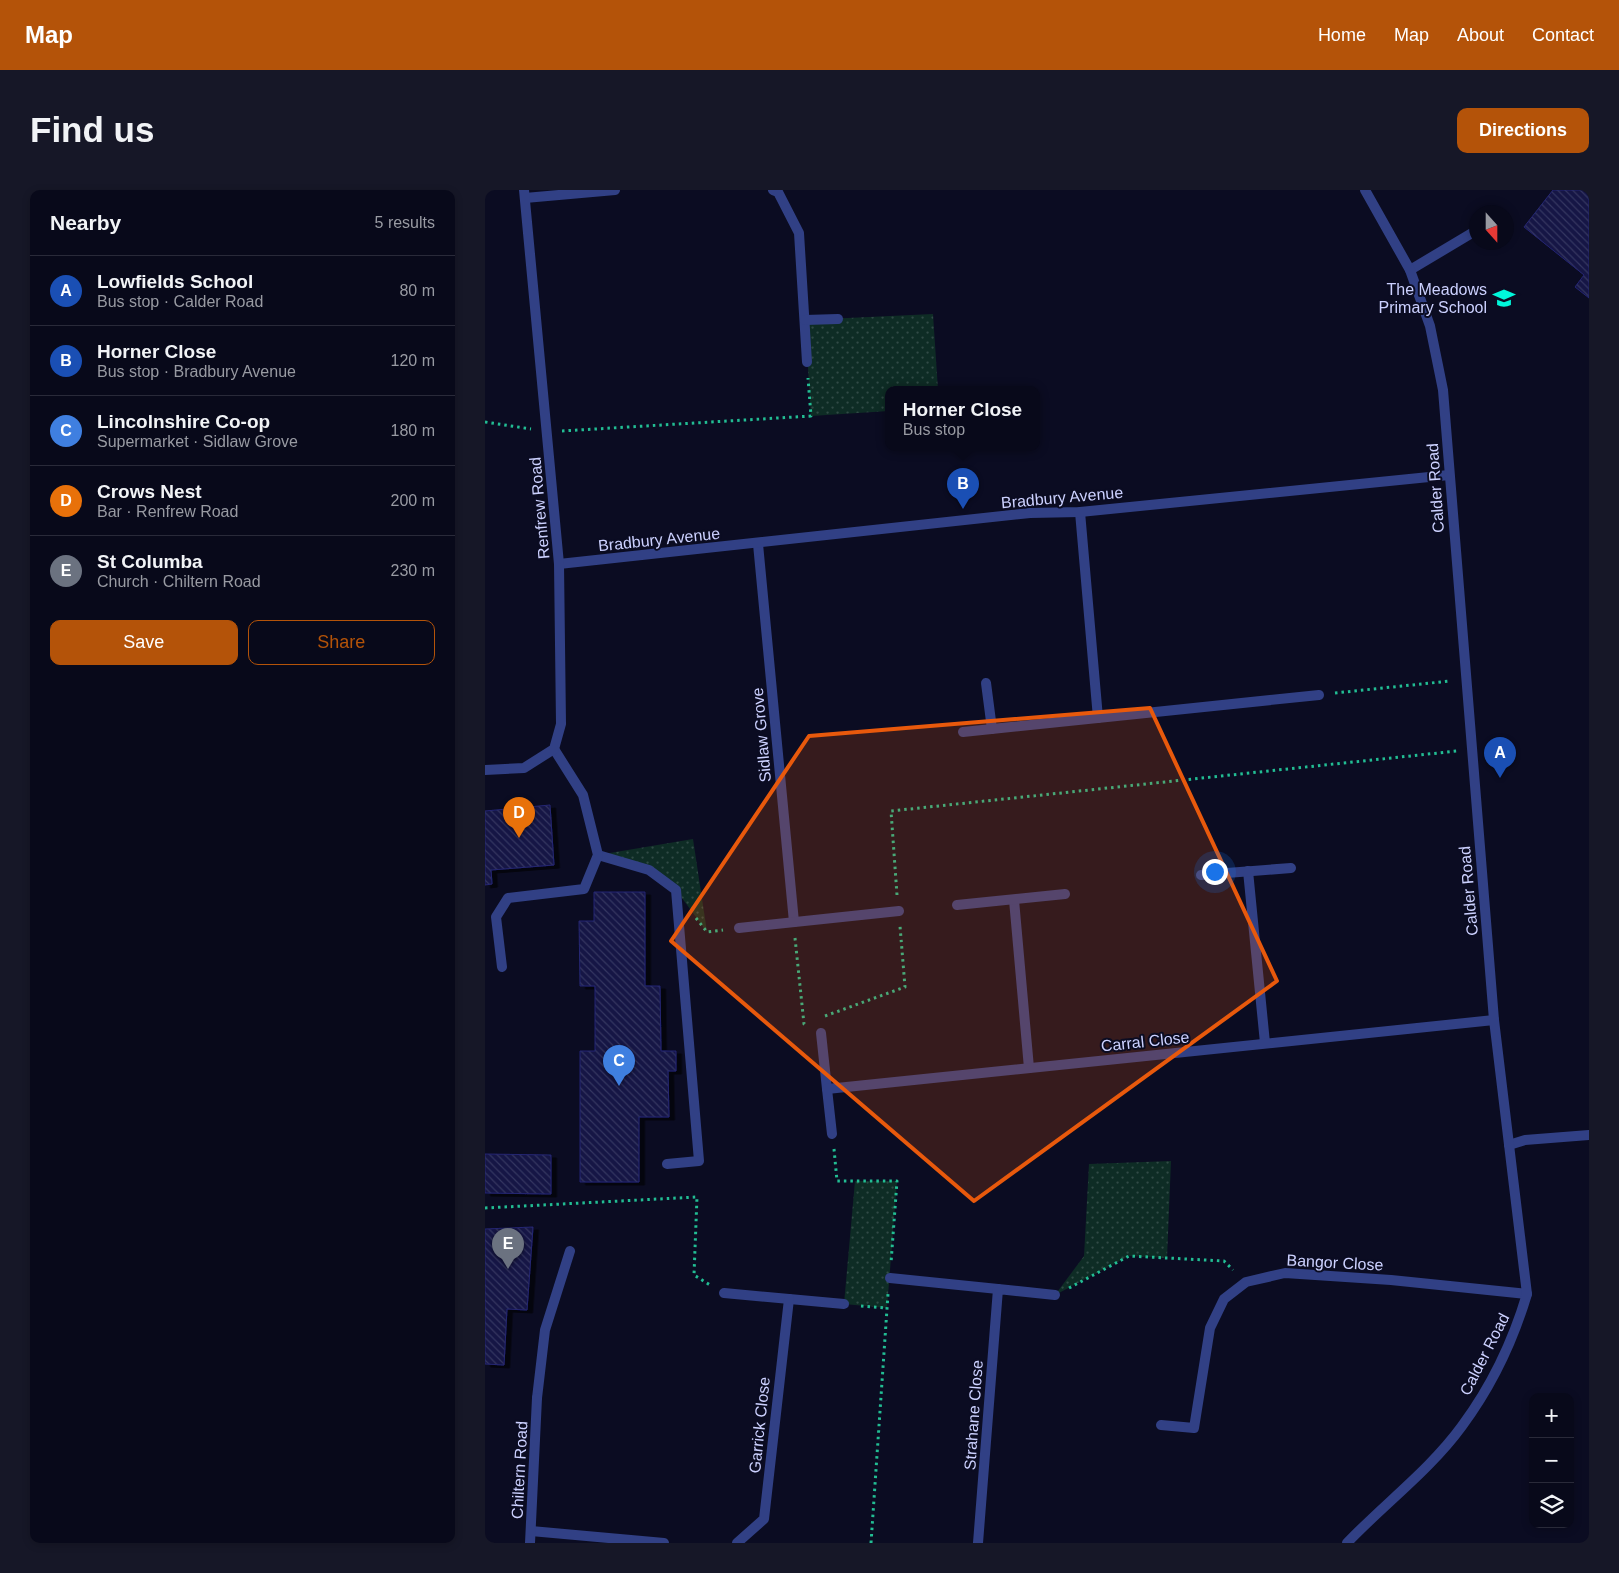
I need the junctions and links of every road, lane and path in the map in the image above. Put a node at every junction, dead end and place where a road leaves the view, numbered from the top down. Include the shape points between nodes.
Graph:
1 (615, 190) edge
2 (773, 190) edge
3 (1365, 190) edge
4 (525, 194) edge
5 (1469, 235) edge
6 (1410, 270) junction
7 (838, 319) dead end
8 (805, 320) junction
9 (807, 362) joint
10 (485, 422) edge
11 (547, 432) junction
12 (1449, 475) junction
13 (1080, 512) junction
14 (758, 544) junction
15 (559, 564) junction
16 (1466, 679) junction
17 (986, 683) dead end
18 (1319, 695) joint
19 (1098, 718) junction
20 (991, 729) junction
21 (963, 732) dead end
22 (555, 749) junction
23 (1472, 750) junction
24 (485, 770) edge
25 (598, 855) junction
26 (1291, 868) dead end
27 (1248, 872) junction
28 (1201, 875) dead end
29 (676, 890) junction
30 (1065, 894) dead end
31 (1014, 900) junction
32 (957, 905) dead end
33 (899, 911) junction
34 (794, 922) junction
35 (739, 928) joint
36 (502, 967) dead end
37 (822, 1017) dead end
38 (813, 1020) dead end
39 (1494, 1020) junction
40 (804, 1024) junction
41 (821, 1033) joint
42 (1265, 1044) junction
43 (1029, 1068) junction
44 (827, 1089) junction
45 (832, 1134) joint
46 (1589, 1135) edge
47 (1509, 1145) junction
48 (667, 1164) dead end
49 (485, 1208) edge
50 (570, 1251) dead end
51 (890, 1278) junction
52 (1246, 1282) junction
53 (998, 1289) junction
54 (724, 1293) joint
55 (1527, 1294) junction
56 (1055, 1295) joint
57 (789, 1299) junction
58 (844, 1304) joint
59 (887, 1308) junction
60 (1161, 1425) dead end
61 (531, 1531) junction
62 (530, 1543) edge
63 (665, 1543) edge
64 (737, 1543) edge
65 (871, 1543) edge
66 (978, 1543) edge
67 (1347, 1543) edge

1 - 4 street
2 - 8 street via 778,192 799,233
3 - 6 street, Calder Road
4 - 11 street, Renfrew Road
5 - 6 street
6 - 12 street, Calder Road via 1430,326 1443,390
7 - 8 street
8 - 9 street
9 - 11 path via 811,416
10 - 11 path
11 - 15 street, Renfrew Road
12 - 13 street, Bradbury Avenue
12 - 16 street, Calder Road
13 - 14 street, Bradbury Avenue via 1030,514
13 - 19 street
14 - 15 street, Bradbury Avenue
14 - 34 street, Sidlaw Grove
15 - 22 street, Renfrew Road via 561,724
16 - 18 path
16 - 23 street, Calder Road
17 - 20 street
18 - 19 street
19 - 20 street
20 - 21 street
22 - 24 street via 524,768
22 - 25 street via 583,795
23 - 33 path via 891,811
23 - 39 street, Calder Road
25 - 29 street via 649,870
25 - 36 street via 584,889 508,898 495,917
26 - 27 street
27 - 28 street
27 - 42 street
29 - 35 path via 707,932
29 - 48 street via 699,1161
30 - 31 street
31 - 32 street
31 - 43 street
33 - 34 street
33 - 37 path via 905,987
34 - 35 street
34 - 40 path
38 - 40 path
39 - 42 street, Carral Close
39 - 47 street, Calder Road
40 - 41 path
41 - 44 street
42 - 43 street, Carral Close
43 - 44 street, Carral Close
44 - 45 street
45 - 51 path via 837,1181 897,1181
46 - 47 street via 1525,1140
47 - 55 street, Calder Road
49 - 54 path via 697,1196 694,1275
50 - 61 street, Chiltern Road via 545,1330 537,1398
51 - 53 street
51 - 59 path
52 - 55 street, Bangor Close via 1285,1273
52 - 56 path via 1224,1261 1129,1256
52 - 60 street, Bangor Close via 1224,1299 1209,1328 1194,1428
53 - 56 street
53 - 66 street, Strahane Close
54 - 57 street
55 - 67 street, Calder Road via 1516,1331 1461,1427 1420,1473
57 - 58 street
57 - 64 street, Garrick Close via 764,1519
58 - 59 path
59 - 65 path
61 - 62 street, Chiltern Road
61 - 63 street

